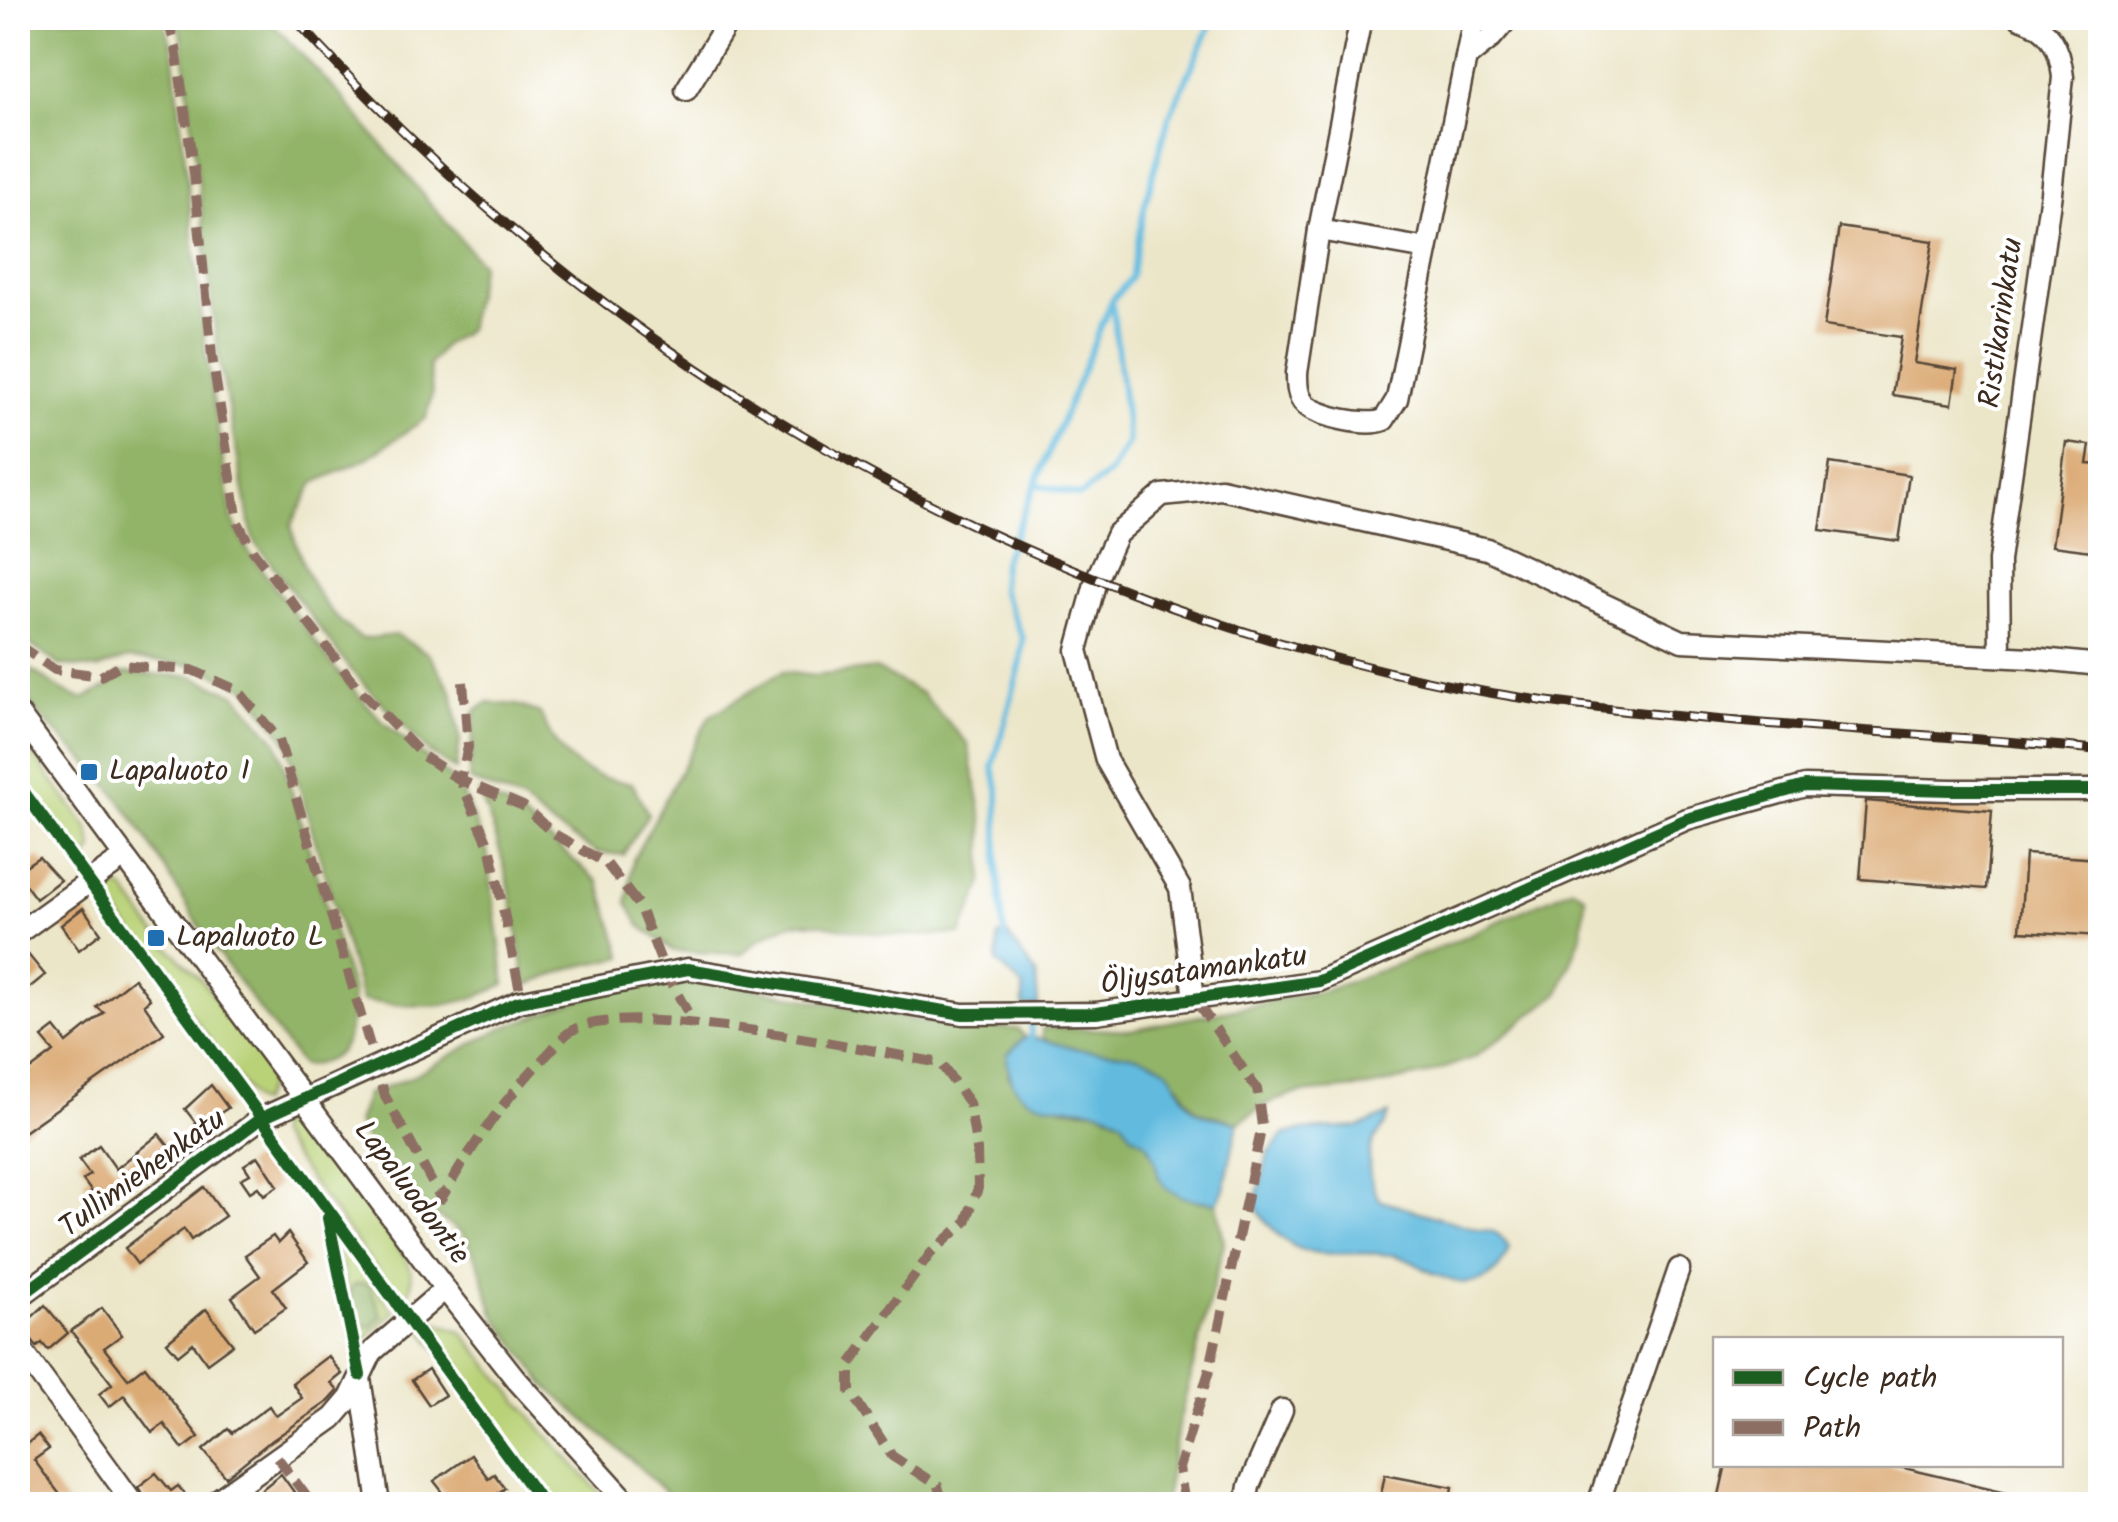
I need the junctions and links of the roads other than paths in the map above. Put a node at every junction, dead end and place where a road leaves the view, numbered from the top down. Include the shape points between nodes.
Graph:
1 (730, 18) edge
2 (1361, 18) edge
3 (1474, 18) edge
4 (1508, 18) edge
5 (2020, 18) edge
6 (1466, 58) junction
7 (686, 90) dead end
8 (1319, 230) junction
9 (1427, 249) junction
10 (2000, 656) junction
11 (2100, 666) edge
12 (18, 713) edge
13 (2100, 790) edge
14 (124, 856) junction
15 (18, 933) edge
16 (1194, 998) junction
17 (302, 1097) junction
18 (1679, 1269) dead end
19 (445, 1289) junction
20 (18, 1298) edge
21 (18, 1345) edge
22 (360, 1374) junction
23 (1282, 1410) dead end
24 (134, 1504) edge
25 (212, 1504) edge
26 (379, 1504) edge
27 (629, 1504) edge
28 (1246, 1504) edge
29 (1598, 1504) edge

1 - 7 street
2 - 8 street
3 - 6 street
4 - 6 street
5 - 10 street, Ristikarinkatu via 2047,31 2062,76 1999,561
6 - 9 street
8 - 9 street
8 - 9 street via 1297,388 1314,411 1367,424 1384,420 1397,400
10 - 11 street
10 - 16 street via 1682,642 1486,549 1221,489 1162,495 1117,534 1077,650 1106,760 1180,888
12 - 14 street, Lapaluodontie
13 - 16 street, Öljysatamankatu via 1805,786 1687,819 1319,981
14 - 15 street
14 - 17 street, Lapaluodontie
16 - 17 street, Öljysatamankatu via 1096,1012 963,1014 688,969 518,1002
17 - 19 street, Lapaluodontie
17 - 20 street, Tullimiehenkatu via 260,1119
18 - 29 street
19 - 22 street via 380,1344
19 - 27 street, Lapaluodontie
21 - 24 street
22 - 25 street via 333,1418
22 - 26 street
23 - 28 street

